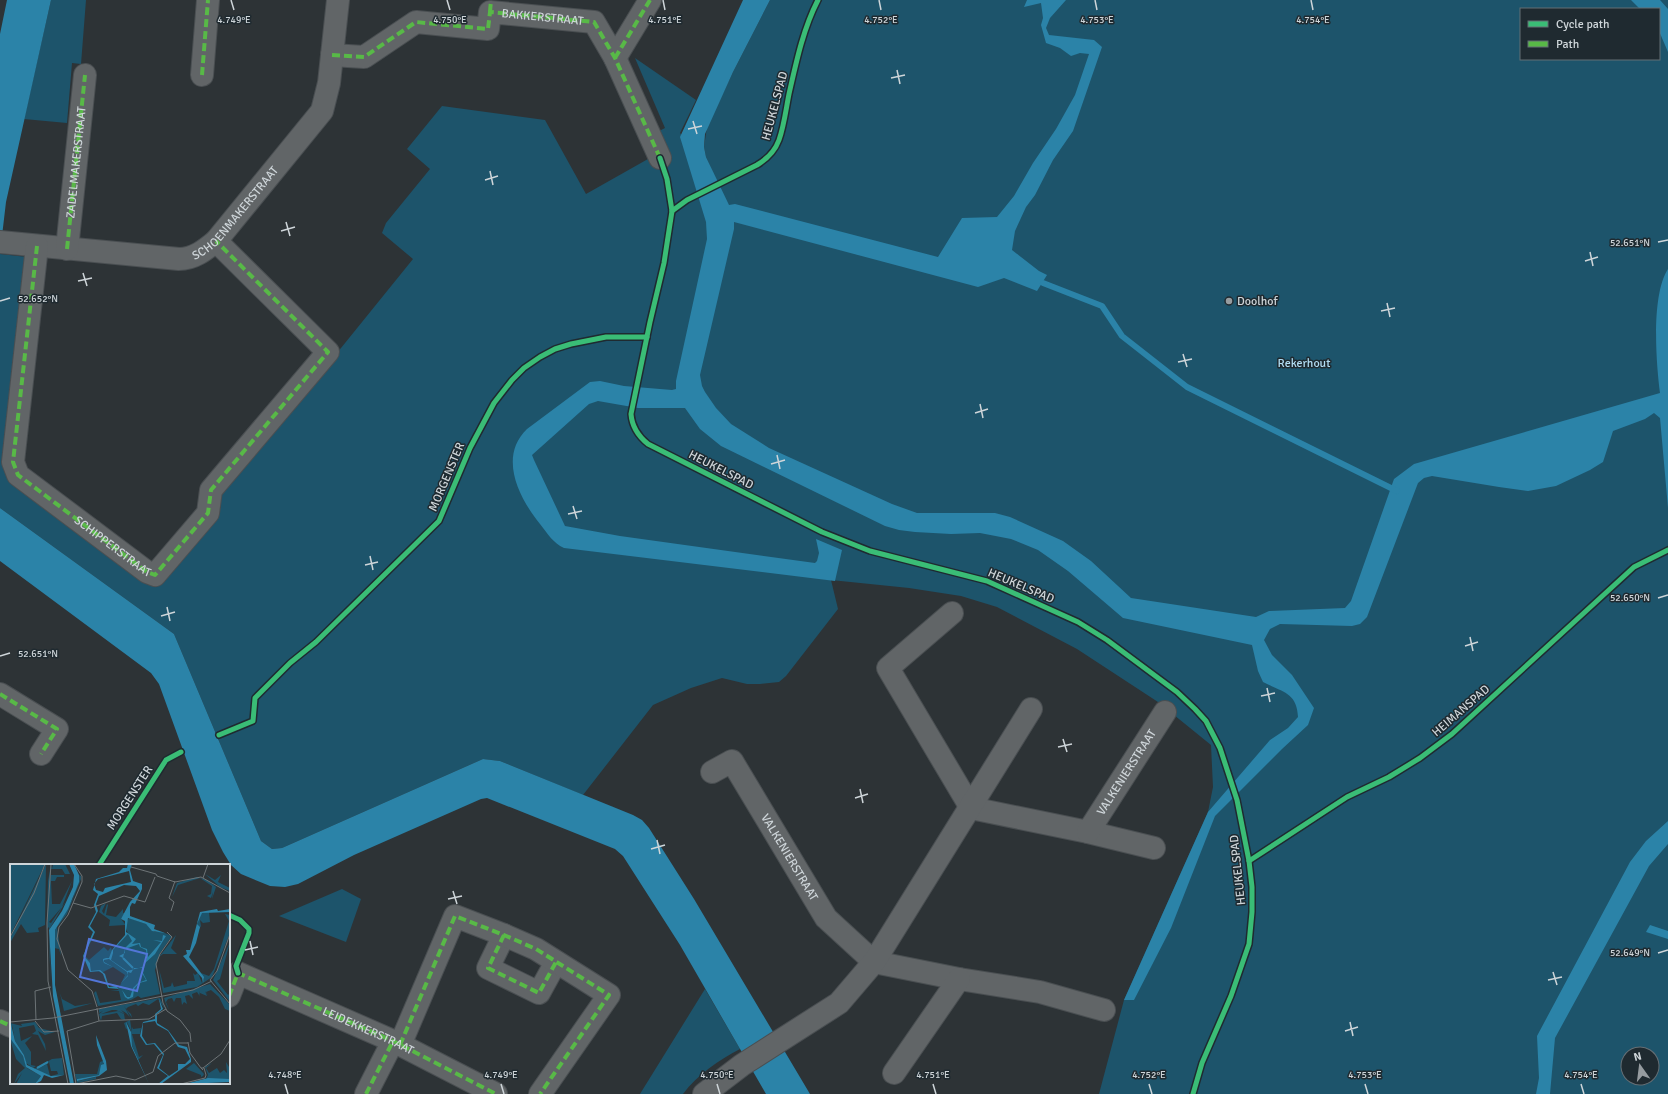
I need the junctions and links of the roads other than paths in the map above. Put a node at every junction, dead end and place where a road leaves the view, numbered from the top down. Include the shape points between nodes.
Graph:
1 (208, 0) edge
2 (338, 0) edge
3 (650, 0) edge
4 (490, 6) edge
5 (332, 55) junction
6 (615, 58) junction
7 (85, 75) dead end
8 (202, 75) dead end
9 (660, 158) dead end
10 (216, 241) junction
11 (4, 243) edge
12 (37, 246) junction
13 (67, 249) junction
14 (952, 613) dead end
15 (0, 694) edge
16 (1031, 709) dead end
17 (1165, 712) dead end
18 (41, 754) dead end
19 (712, 772) dead end
20 (971, 808) junction
21 (1088, 832) junction
22 (1154, 848) dead end
23 (504, 935) junction
24 (556, 962) junction
25 (874, 962) junction
26 (959, 979) junction
27 (230, 993) edge
28 (1104, 1010) dead end
29 (0, 1021) edge
30 (10, 1026) edge
31 (396, 1043) junction
32 (894, 1073) dead end
33 (366, 1094) edge
34 (496, 1094) edge
35 (540, 1094) edge
36 (704, 1094) edge

1 - 8 street
2 - 5 street, SCHOENMAKERSTRAAT
3 - 6 street
4 - 5 street, BAKKERSTRAAT via 488,29 416,22 364,57
4 - 6 street, BAKKERSTRAAT via 594,22
5 - 10 street, SCHOENMAKERSTRAAT via 328,94 322,111
6 - 9 street, BAKKERSTRAAT
7 - 13 street, ZADELMAKERSTRAAT
10 - 12 street, SCHIPPERSTRAAT via 328,352 211,490 208,513 154,575 18,475 13,462
10 - 13 street, SCHOENMAKERSTRAAT via 200,253 184,259
11 - 12 street, SCHOENMAKERSTRAAT
12 - 13 street, SCHOENMAKERSTRAAT
14 - 20 street via 888,668
15 - 18 street via 57,729
16 - 20 street
17 - 21 street, VALKENIERSTRAAT
19 - 25 street, VALKENIERSTRAAT via 732,761 826,918
20 - 21 street
20 - 25 street
21 - 22 street
23 - 24 street via 536,949
23 - 24 street via 488,968 539,993
23 - 31 street via 455,916
24 - 35 street via 609,994
25 - 26 street
25 - 36 street via 839,1003 742,1065
26 - 28 street via 1040,992
26 - 32 street
27 - 31 street, LEIDEKKERSTRAAT via 238,973
29 - 30 street
31 - 33 street
31 - 34 street, LEIDEKKERSTRAAT

